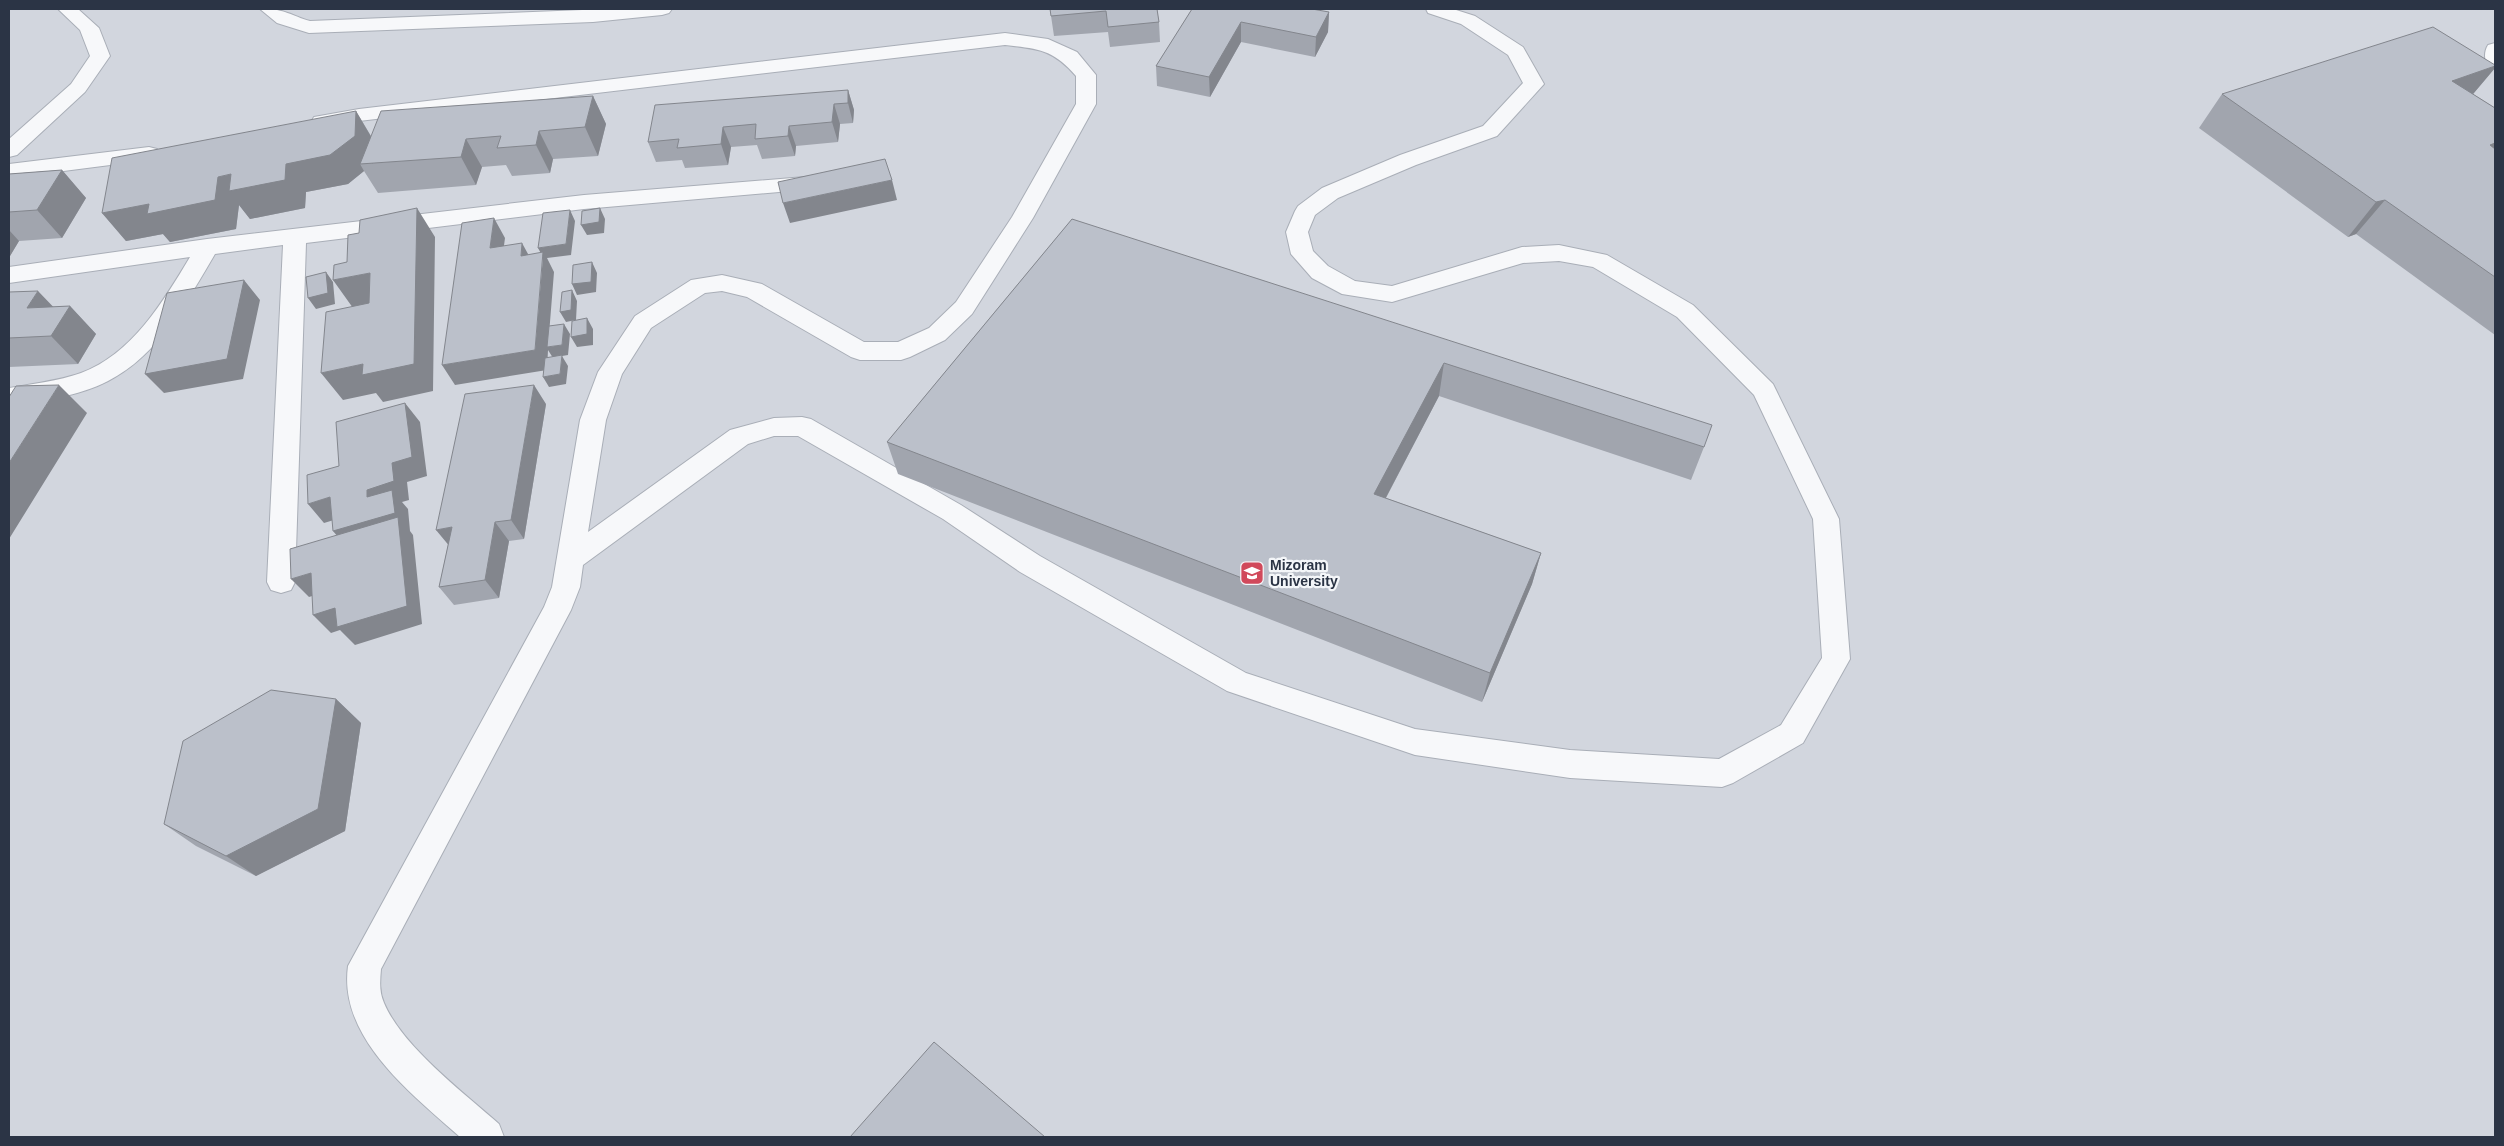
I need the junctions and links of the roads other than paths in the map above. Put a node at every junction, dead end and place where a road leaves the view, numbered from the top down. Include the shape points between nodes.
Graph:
1 (67, 9) edge
2 (270, 9) edge
3 (662, 9) edge
4 (1435, 9) edge
5 (2495, 49) edge
6 (2495, 62) edge
7 (302, 125) edge
8 (9, 150) edge
9 (169, 150) edge
10 (9, 171) edge
11 (841, 181) edge
12 (296, 237) junction
13 (207, 247) junction
14 (9, 275) edge
15 (9, 397) edge
16 (570, 560) junction
17 (281, 582) dead end
18 (486, 1137) edge

1 - 8 street via 88,28 100,56 78,88
2 - 3 street via 284,19 309,27 593,16
4 - 16 street via 1468,20 1516,51 1534,84 1490,131 1408,160 1330,193 1306,211 1297,232 1302,254 1320,272 1350,288 1392,294 1522,255 1559,253 1599,260 1685,311 1764,390 1826,519 1836,659 1792,734 1722,773 1570,764 1415,742 1237,682 1030,564 952,512 802,426 774,426 739,437
5 - 6 street
7 - 16 street via 369,114 1005,39 1041,43 1070,56 1086,75 1086,104 1022,218 964,308 937,334 901,352 860,351 754,290 722,283 699,286 643,322 610,372 593,420
9 - 10 street
11 - 12 street via 584,202
12 - 13 street
12 - 17 street
13 - 14 street
13 - 15 street via 174,304 130,355 99,375 51,390
16 - 18 street via 566,587 557,610 365,966 363,990 375,1023 398,1055

